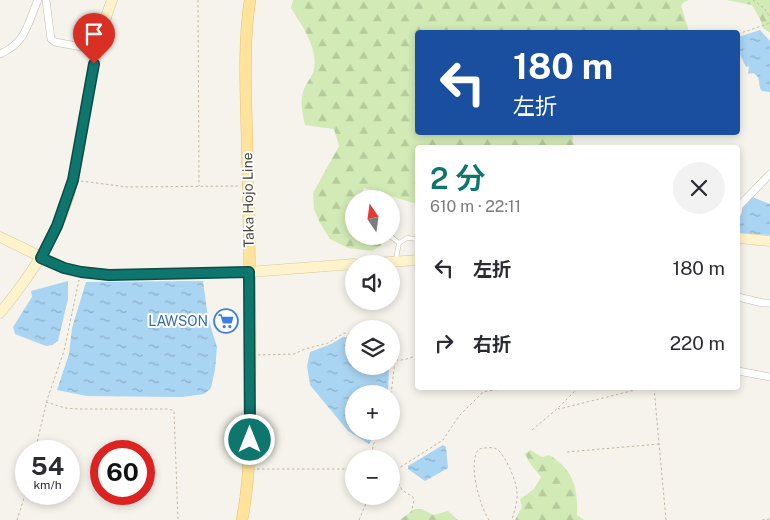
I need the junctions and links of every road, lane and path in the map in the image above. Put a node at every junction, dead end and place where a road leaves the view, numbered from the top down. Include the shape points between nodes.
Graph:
1 (38, 0) edge
2 (46, 0) edge
3 (198, 0) edge
4 (250, 0) edge
5 (753, 0) edge
6 (111, 1) edge
7 (770, 18) edge
8 (770, 24) edge
9 (740, 33) edge
10 (97, 50) junction
11 (0, 54) edge
12 (770, 174) edge
13 (73, 180) junction
14 (199, 186) junction
15 (248, 186) junction
16 (740, 205) edge
17 (0, 237) edge
18 (740, 238) edge
19 (415, 239) edge
20 (770, 241) edge
21 (400, 242) edge
22 (41, 258) junction
23 (415, 260) edge
24 (400, 262) edge
25 (345, 265) edge
26 (81, 272) junction
27 (249, 272) junction
28 (740, 298) edge
29 (770, 303) edge
30 (0, 313) edge
31 (345, 333) edge
32 (250, 354) junction
33 (415, 356) edge
34 (400, 360) edge
35 (740, 371) edge
36 (770, 377) edge
37 (497, 390) edge
38 (576, 390) edge
39 (635, 390) edge
40 (654, 390) edge
41 (46, 402) junction
42 (558, 408) junction
43 (532, 430) dead end
44 (37, 440) edge
45 (660, 444) junction
46 (567, 452) dead end
47 (400, 467) edge
48 (248, 469) junction
49 (345, 469) edge
50 (400, 486) edge
51 (22, 505) edge
52 (366, 505) edge
53 (411, 512) dead end
54 (770, 519) edge
55 (17, 520) edge
56 (178, 520) edge
57 (242, 520) edge
58 (360, 520) edge
59 (489, 520) edge
60 (512, 520) edge
61 (666, 520) edge
62 (762, 520) edge

1 - 11 street via 26,32 11,49
2 - 10 street via 51,39
3 - 14 path
4 - 15 main road, Taka Hojo Line via 247,30
5 - 7 path via 765,9
6 - 10 main road
8 - 9 path
10 - 13 main road
12 - 16 street
13 - 14 path via 128,187
13 - 22 main road via 57,226
14 - 15 path
15 - 27 main road, Taka Hojo Line
17 - 22 main road
18 - 20 main road
19 - 21 lane via 407,238
22 - 26 main road
22 - 30 main road
23 - 24 main road
25 - 27 main road
26 - 27 main road via 109,275
26 - 41 path via 64,351
27 - 32 main road, Taka Hojo Line
28 - 29 street
31 - 32 path via 328,343 294,354
32 - 48 main road, Taka Hojo Line
33 - 34 path
35 - 36 street
37 - 47 path via 484,392 458,416 444,440
38 - 42 path
39 - 42 path
40 - 45 path
41 - 44 path
41 - 56 path via 77,409 174,410
42 - 43 path
45 - 46 path
45 - 61 path
48 - 49 path
48 - 57 main road, Taka Hojo Line
50 - 53 path via 413,497
51 - 55 path
52 - 58 path
54 - 62 path
59 - 60 path via 478,494 474,461 479,449 493,448 503,456 515,481 517,492

